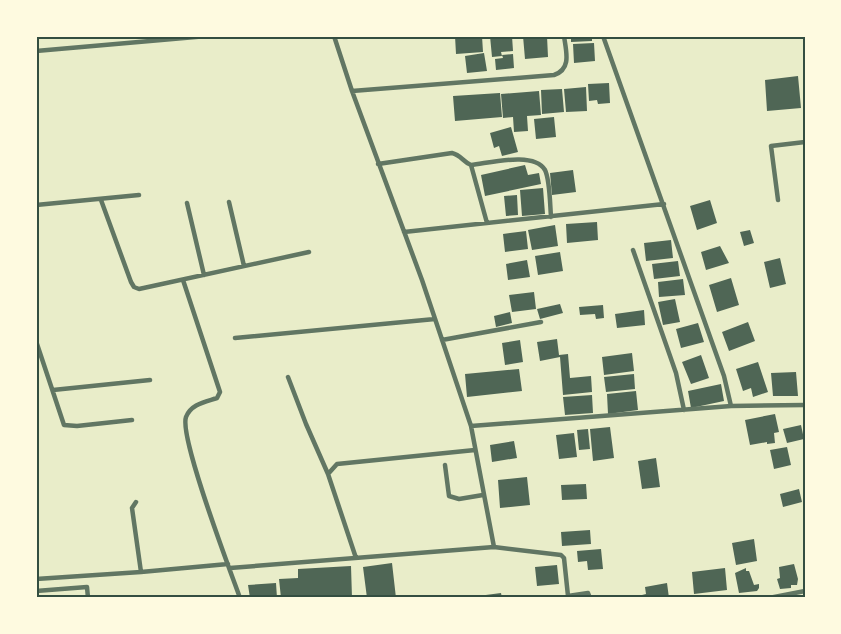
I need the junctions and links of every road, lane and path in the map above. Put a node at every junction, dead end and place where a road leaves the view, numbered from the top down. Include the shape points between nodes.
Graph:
1 (207, 36) edge
2 (334, 36) edge
3 (564, 36) edge
4 (603, 36) edge
5 (184, 37) edge
6 (171, 38) edge
7 (36, 51) edge
8 (352, 91) junction
9 (805, 142) edge
10 (378, 164) junction
11 (471, 165) junction
12 (140, 195) dead end
13 (101, 200) junction
14 (778, 200) dead end
15 (229, 202) dead end
16 (187, 203) dead end
17 (664, 204) junction
18 (36, 205) edge
19 (551, 216) junction
20 (487, 223) junction
21 (404, 232) junction
22 (633, 250) dead end
23 (310, 252) dead end
24 (244, 266) junction
25 (204, 275) junction
26 (183, 280) junction
27 (435, 320) junction
28 (541, 322) dead end
29 (235, 338) dead end
30 (442, 340) junction
31 (36, 341) edge
32 (288, 377) dead end
33 (150, 380) dead end
34 (53, 390) junction
35 (805, 405) edge
36 (731, 406) junction
37 (684, 410) junction
38 (132, 420) dead end
39 (471, 426) junction
40 (475, 450) junction
41 (445, 465) dead end
42 (328, 474) junction
43 (483, 495) junction
44 (136, 502) dead end
45 (494, 547) junction
46 (356, 558) junction
47 (229, 566) junction
48 (141, 572) junction
49 (36, 578) edge
50 (36, 591) edge
51 (805, 591) edge
52 (88, 598) edge
53 (240, 598) edge
54 (590, 598) edge
55 (769, 598) edge

1 - 5 street
2 - 8 street
3 - 8 street via 567,64 554,75
4 - 17 street
5 - 6 street
6 - 7 street
8 - 10 street
9 - 14 street via 771,146
10 - 11 street via 452,153
10 - 21 street
11 - 19 street via 524,159 539,164 545,171
11 - 20 street
12 - 13 street
13 - 18 street
13 - 26 street via 134,287 146,288
15 - 24 street
16 - 25 street
17 - 19 street
17 - 36 street via 724,376
19 - 20 street
20 - 21 street
21 - 27 street
22 - 37 street via 676,373
23 - 24 street
24 - 25 street
25 - 26 street
26 - 47 street via 220,392 220,396 196,404 189,411 185,430
27 - 29 street
27 - 30 street
28 - 30 street
30 - 39 street
31 - 34 street
32 - 42 street
33 - 34 street
34 - 38 street via 64,425
35 - 36 street
36 - 37 street
37 - 39 street
39 - 40 street
40 - 42 street via 354,461 337,464
40 - 43 street
41 - 43 street via 450,496 459,500
42 - 46 street
43 - 45 street
44 - 48 street via 132,508
45 - 46 street
45 - 54 street via 561,555 568,596 588,593
46 - 47 street
47 - 48 street
47 - 53 street
48 - 49 street
50 - 52 street via 87,587
51 - 55 street

